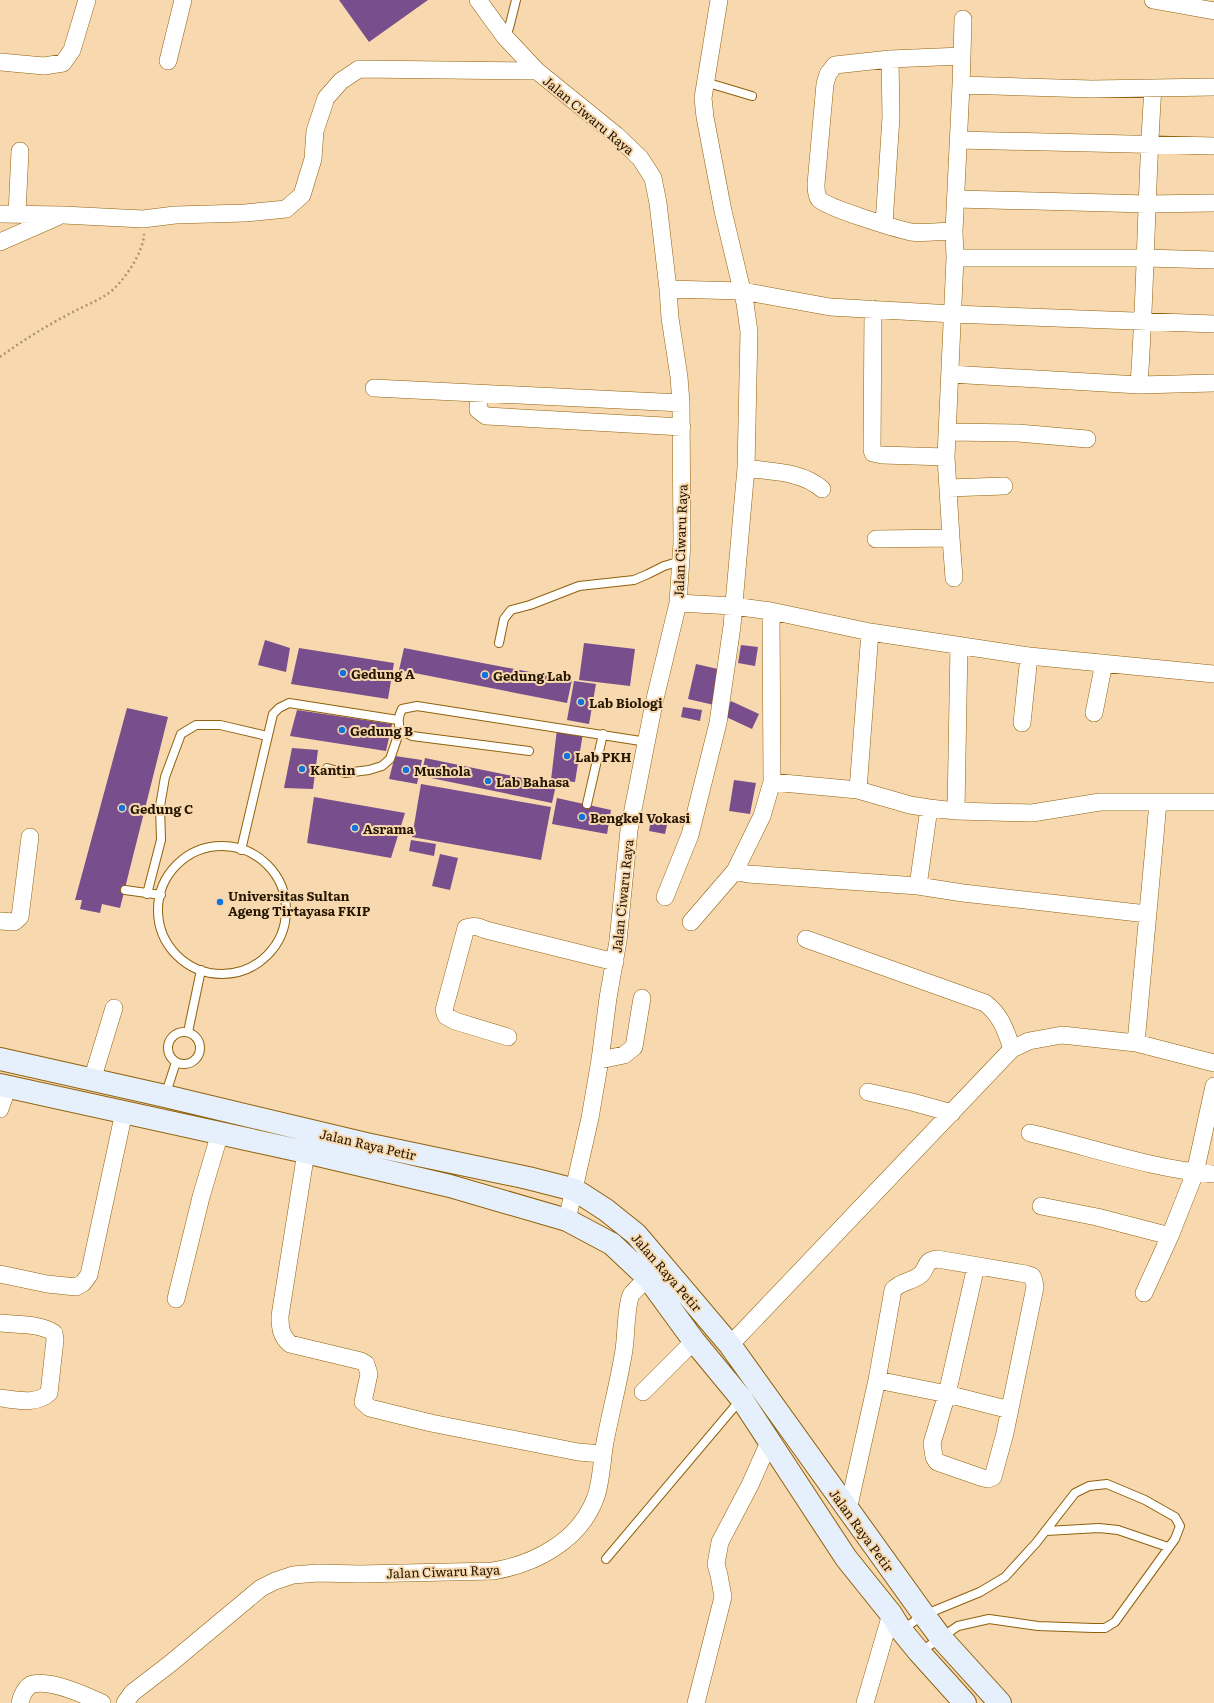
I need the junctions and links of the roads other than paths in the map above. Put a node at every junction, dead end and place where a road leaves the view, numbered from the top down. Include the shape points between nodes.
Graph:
1 (87, 0) edge
2 (183, 0) edge
3 (478, 0) edge
4 (516, 0) edge
5 (719, 0) edge
6 (1153, 0) edge
7 (1214, 11) edge
8 (963, 19) dead end
9 (505, 37) junction
10 (962, 56) junction
11 (890, 59) junction
12 (168, 61) dead end
13 (0, 62) edge
14 (537, 71) junction
15 (705, 82) junction
16 (961, 85) junction
17 (1214, 87) edge
18 (1153, 88) junction
19 (752, 96) dead end
20 (959, 140) junction
21 (1149, 146) junction
22 (1214, 146) edge
23 (20, 151) dead end
24 (956, 199) junction
25 (1214, 203) edge
26 (1147, 204) junction
27 (0, 214) edge
28 (17, 214) junction
29 (63, 215) junction
30 (884, 224) junction
31 (954, 231) junction
32 (0, 242) edge
33 (955, 258) junction
34 (1146, 258) junction
35 (1214, 260) edge
36 (668, 289) junction
37 (742, 291) junction
38 (873, 309) junction
39 (953, 314) junction
40 (1143, 322) junction
41 (1214, 324) edge
42 (950, 374) junction
43 (1214, 383) edge
44 (1139, 385) junction
45 (374, 388) dead end
46 (479, 394) junction
47 (645, 402) junction
48 (681, 403) junction
49 (644, 425) junction
50 (682, 427) junction
51 (948, 432) junction
52 (1087, 439) dead end
53 (946, 457) junction
54 (746, 468) junction
55 (1004, 486) dead end
56 (948, 488) junction
57 (822, 489) dead end
58 (950, 538) junction
59 (876, 539) dead end
60 (681, 561) junction
61 (954, 578) dead end
62 (678, 603) junction
63 (733, 606) junction
64 (771, 611) junction
65 (870, 632) junction
66 (499, 643) dead end
67 (959, 645) junction
68 (1029, 656) junction
69 (1104, 663) junction
70 (1214, 674) edge
71 (1094, 713) dead end
72 (398, 720) junction
73 (1022, 723) dead end
74 (400, 730) junction
75 (603, 734) junction
76 (267, 736) junction
77 (647, 742) junction
78 (529, 751) dead end
79 (327, 768) dead end
80 (772, 782) junction
81 (858, 790) junction
82 (1214, 802) edge
83 (1158, 803) junction
84 (587, 804) dead end
85 (929, 808) junction
86 (956, 811) junction
87 (30, 837) dead end
88 (241, 850) junction
89 (735, 871) junction
90 (918, 886) junction
91 (125, 890) dead end
92 (148, 894) junction
93 (160, 895) junction
94 (666, 897) dead end
95 (1147, 914) junction
96 (0, 921) edge
97 (691, 922) dead end
98 (806, 939) dead end
99 (615, 962) junction
100 (201, 970) junction
101 (642, 998) dead end
102 (114, 1008) dead end
103 (188, 1032) junction
104 (508, 1037) dead end
105 (1136, 1043) junction
106 (1012, 1048) junction
107 (0, 1059) edge
108 (600, 1060) junction
109 (176, 1062) junction
110 (1214, 1063) edge
111 (92, 1080) junction
112 (4, 1086) edge
113 (1214, 1086) edge
114 (868, 1092) dead end
115 (165, 1096) junction
116 (0, 1109) edge
117 (124, 1112) junction
118 (952, 1113) junction
119 (220, 1133) junction
120 (1030, 1133) dead end
121 (306, 1152) junction
122 (1195, 1173) junction
123 (1214, 1174) edge
124 (575, 1190) junction
125 (1042, 1206) dead end
126 (567, 1220) junction
127 (1170, 1236) junction
128 (976, 1266) junction
129 (0, 1274) edge
130 (648, 1278) junction
131 (1144, 1293) dead end
132 (176, 1299) dead end
133 (0, 1323) edge
134 (694, 1341) junction
135 (730, 1345) junction
136 (877, 1380) junction
137 (643, 1392) dead end
138 (947, 1394) junction
139 (0, 1398) edge
140 (741, 1398) junction
141 (1010, 1410) junction
142 (770, 1440) junction
143 (600, 1454) junction
144 (848, 1510) junction
145 (1046, 1531) junction
146 (1168, 1547) junction
147 (606, 1559) dead end
148 (924, 1615) junction
149 (896, 1622) junction
150 (941, 1638) junction
151 (919, 1652) junction
152 (959, 1701) edge
153 (20, 1703) edge
154 (102, 1703) edge
155 (125, 1703) edge
156 (696, 1703) edge
157 (865, 1703) edge
158 (1000, 1703) edge

1 - 13 street via 72,50 63,63 44,66
2 - 12 street
3 - 9 street, Jalan Ciwaru Raya
4 - 9 lane
5 - 15 street
6 - 7 street
8 - 10 street
9 - 14 street, Jalan Ciwaru Raya
10 - 11 street
10 - 16 street
11 - 30 street via 891,117
11 - 30 street via 835,65 828,74 816,184 820,199 829,205
14 - 29 street via 358,69 340,81 326,98 315,131 313,159 302,196 286,208 142,219
14 - 36 street, Jalan Ciwaru Raya via 616,135 640,158 653,178
15 - 19 lane
15 - 37 street via 705,117
16 - 18 street
16 - 20 street
17 - 18 street
18 - 21 street
20 - 21 street
20 - 24 street
21 - 22 street
21 - 26 street
23 - 28 street
24 - 26 street
24 - 31 street
25 - 26 street
26 - 34 street
27 - 28 street
28 - 29 street
29 - 32 street
30 - 31 street via 912,232
31 - 33 street
33 - 34 street
33 - 39 street
34 - 35 street
34 - 40 street
36 - 37 street
36 - 48 street, Jalan Ciwaru Raya
37 - 38 street via 830,307
37 - 54 street via 749,332
38 - 39 street
38 - 53 street via 873,453
39 - 40 street
39 - 42 street
40 - 41 street
40 - 44 street
42 - 44 street
42 - 51 street
43 - 44 street
45 - 46 street
46 - 47 street
46 - 49 street via 478,410 486,416
47 - 48 street
47 - 49 street
48 - 50 street, Jalan Ciwaru Raya
49 - 50 street
50 - 60 street, Jalan Ciwaru Raya
51 - 52 street via 1018,433
51 - 53 street
53 - 56 street
54 - 57 street via 802,477
54 - 63 street
55 - 56 street
56 - 58 street
58 - 59 street
58 - 61 street
60 - 62 street, Jalan Ciwaru Raya
60 - 66 lane via 634,580 579,586 511,610 504,619
62 - 63 street
62 - 77 street, Jalan Ciwaru Raya
63 - 64 street
63 - 94 street via 718,723 690,835
64 - 65 street
64 - 80 street
65 - 67 street
65 - 81 street
67 - 68 street
67 - 86 street
68 - 69 street
68 - 73 street
69 - 70 street
69 - 71 street
72 - 74 lane
72 - 75 lane via 402,709 417,706
72 - 76 lane via 289,703 273,714
74 - 78 lane via 412,736
74 - 79 lane via 390,759 382,766 345,773
75 - 77 lane
75 - 84 lane
76 - 88 lane
76 - 92 lane via 220,725 196,725 181,734 165,777 160,806 161,840
77 - 99 street, Jalan Ciwaru Raya via 629,830
80 - 81 street
80 - 89 street via 762,816
81 - 85 street
82 - 83 street
83 - 86 street via 1100,802 1032,813
83 - 95 street
85 - 86 street
85 - 90 street
87 - 96 street via 20,918 14,922
88 - 93 lane via 216,847 193,854 174,869
88 - 100 lane via 262,860 278,878 286,901 283,930 268,955 248,969 225,974
89 - 90 street
89 - 97 street
90 - 95 street
91 - 92 lane
92 - 93 lane
93 - 100 lane via 158,911 167,943 182,960
95 - 105 street
98 - 106 street via 985,1003 994,1010 1003,1024
99 - 104 street via 478,926 466,928 444,1010 446,1016
99 - 108 street, Jalan Ciwaru Raya
100 - 103 lane
101 - 108 street via 634,1047 624,1055
102 - 111 street
103 - 109 lane via 178,1032 168,1042 168,1054
103 - 109 lane via 194,1034 200,1045 198,1056 188,1063
105 - 106 street via 1062,1035 1029,1041
105 - 110 street
106 - 118 street
107 - 111 main road, Jalan Raya Petir
108 - 124 street, Jalan Ciwaru Raya
109 - 115 lane
111 - 115 main road, Jalan Raya Petir
112 - 116 street
112 - 117 main road, Jalan Raya Petir
113 - 122 street
114 - 118 street
115 - 124 main road, Jalan Raya Petir
117 - 119 main road, Jalan Raya Petir
117 - 129 street via 89,1275 83,1283 76,1288
118 - 135 street
119 - 121 main road, Jalan Raya Petir
119 - 132 street
120 - 122 street via 1112,1155
121 - 126 main road, Jalan Raya Petir via 450,1186
121 - 143 street via 280,1316 280,1330 286,1340 290,1344 366,1364 369,1374 363,1402 370,1408 430,1423
122 - 123 street
122 - 127 street
124 - 126 street, Jalan Ciwaru Raya
124 - 135 main road, Jalan Raya Petir via 636,1234
125 - 127 street via 1097,1216
126 - 130 main road, Jalan Raya Petir via 612,1244
127 - 131 street
128 - 136 street via 933,1259 919,1276 895,1287
128 - 138 street
128 - 141 street via 1026,1274 1032,1276 1034,1281 1035,1287
130 - 134 main road, Jalan Raya Petir
130 - 143 street, Jalan Ciwaru Raya via 630,1298 624,1350
133 - 139 street via 50,1330 54,1333 49,1393 36,1401
134 - 137 street
134 - 140 main road, Jalan Raya Petir
135 - 144 main road, Jalan Raya Petir
136 - 138 street
136 - 144 street
138 - 141 street
138 - 141 street via 932,1443 934,1457 937,1462 983,1478 993,1477 996,1470
140 - 142 main road, Jalan Raya Petir
140 - 147 lane
142 - 149 main road, Jalan Raya Petir via 846,1558
142 - 156 street via 720,1542 716,1564 723,1597
143 - 155 street, Jalan Ciwaru Raya via 596,1498 587,1517 548,1552 527,1563 493,1571 318,1573 293,1575 275,1581 261,1588 132,1693
144 - 148 main road, Jalan Raya Petir
145 - 146 lane via 1099,1528 1118,1530
145 - 146 lane via 1075,1493 1089,1486 1107,1484 1145,1500 1175,1517 1180,1526 1175,1539
145 - 148 lane via 1006,1577 980,1592
146 - 150 lane via 1115,1622 1105,1628 1038,1626 989,1619 958,1626
148 - 149 lane
148 - 150 main road, Jalan Raya Petir
149 - 151 main road, Jalan Raya Petir
149 - 157 street
150 - 151 lane
150 - 158 main road, Jalan Raya Petir
151 - 152 main road, Jalan Raya Petir
153 - 154 street via 20,1698 28,1686 34,1684 50,1685 86,1695

